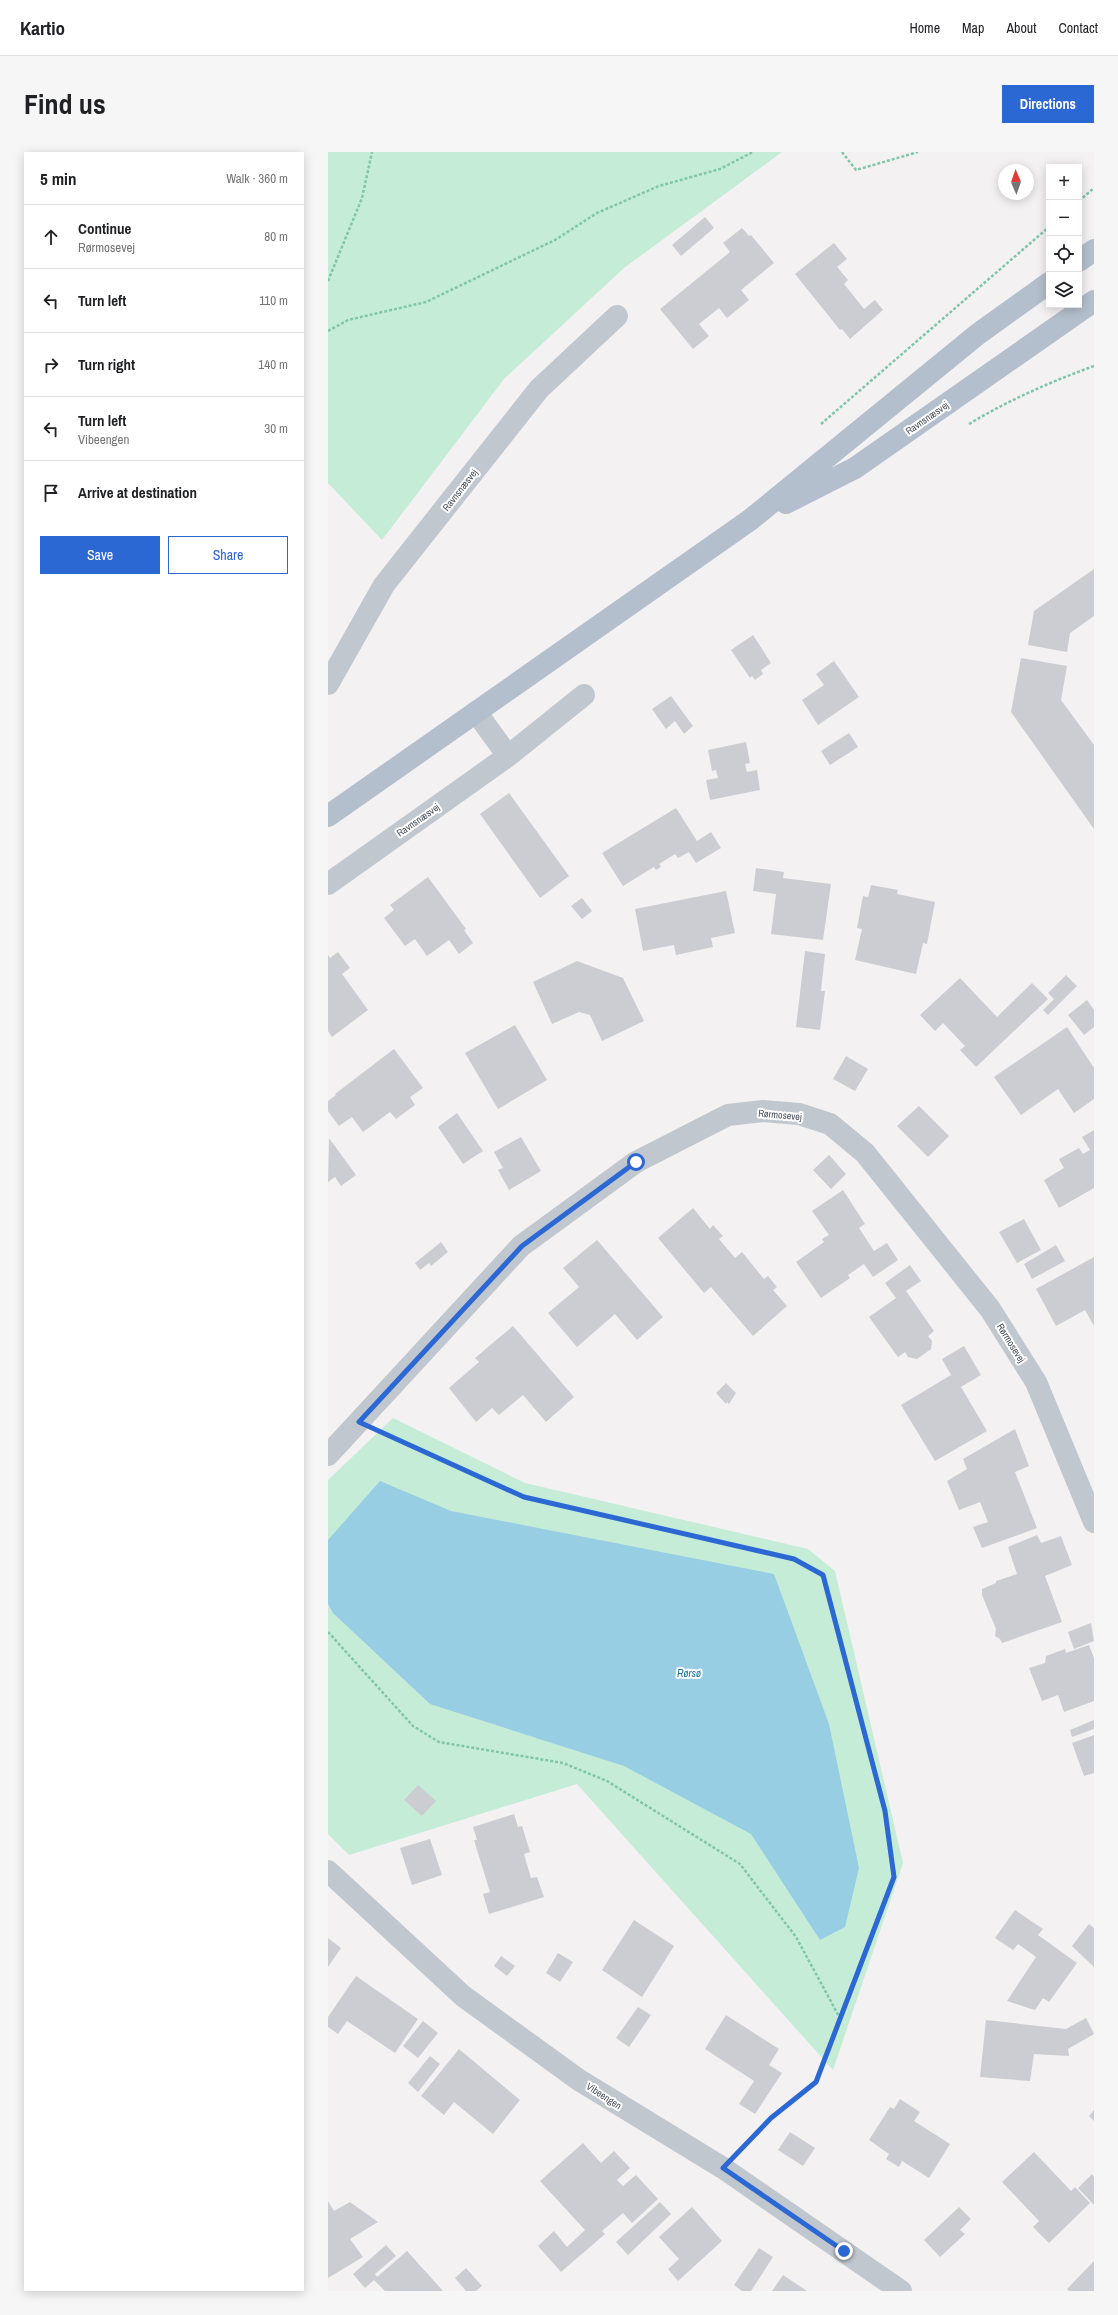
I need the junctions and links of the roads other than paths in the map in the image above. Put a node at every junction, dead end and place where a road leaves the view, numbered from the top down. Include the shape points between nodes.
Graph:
1 (1094, 250) edge
2 (1082, 259) edge
3 (1046, 285) edge
4 (1094, 301) edge
5 (617, 316) dead end
6 (750, 520) junction
7 (328, 684) edge
8 (584, 695) dead end
9 (476, 712) junction
10 (508, 756) junction
11 (328, 815) edge
12 (328, 884) edge
13 (328, 1455) edge
14 (1094, 1522) edge
15 (328, 1871) edge
16 (901, 2291) edge

1 - 2 main road
3 - 6 main road, Ravnsnæsvej via 978,334
4 - 6 main road, Ravnsnæsvej via 855,468
5 - 7 street, Ravnsnæsvej via 539,389 384,585
6 - 9 main road, Ravnsnæsvej
8 - 10 street, Ravnsnæsvej
9 - 10 street
9 - 11 main road, Ravnsnæsvej
10 - 12 street, Ravnsnæsvej
13 - 14 street, Rørmosevej via 522,1246 636,1162 728,1115 764,1112 799,1114 830,1124 865,1153 990,1309 1036,1382
15 - 16 street, Vibeengen via 463,1996 579,2080 723,2168

